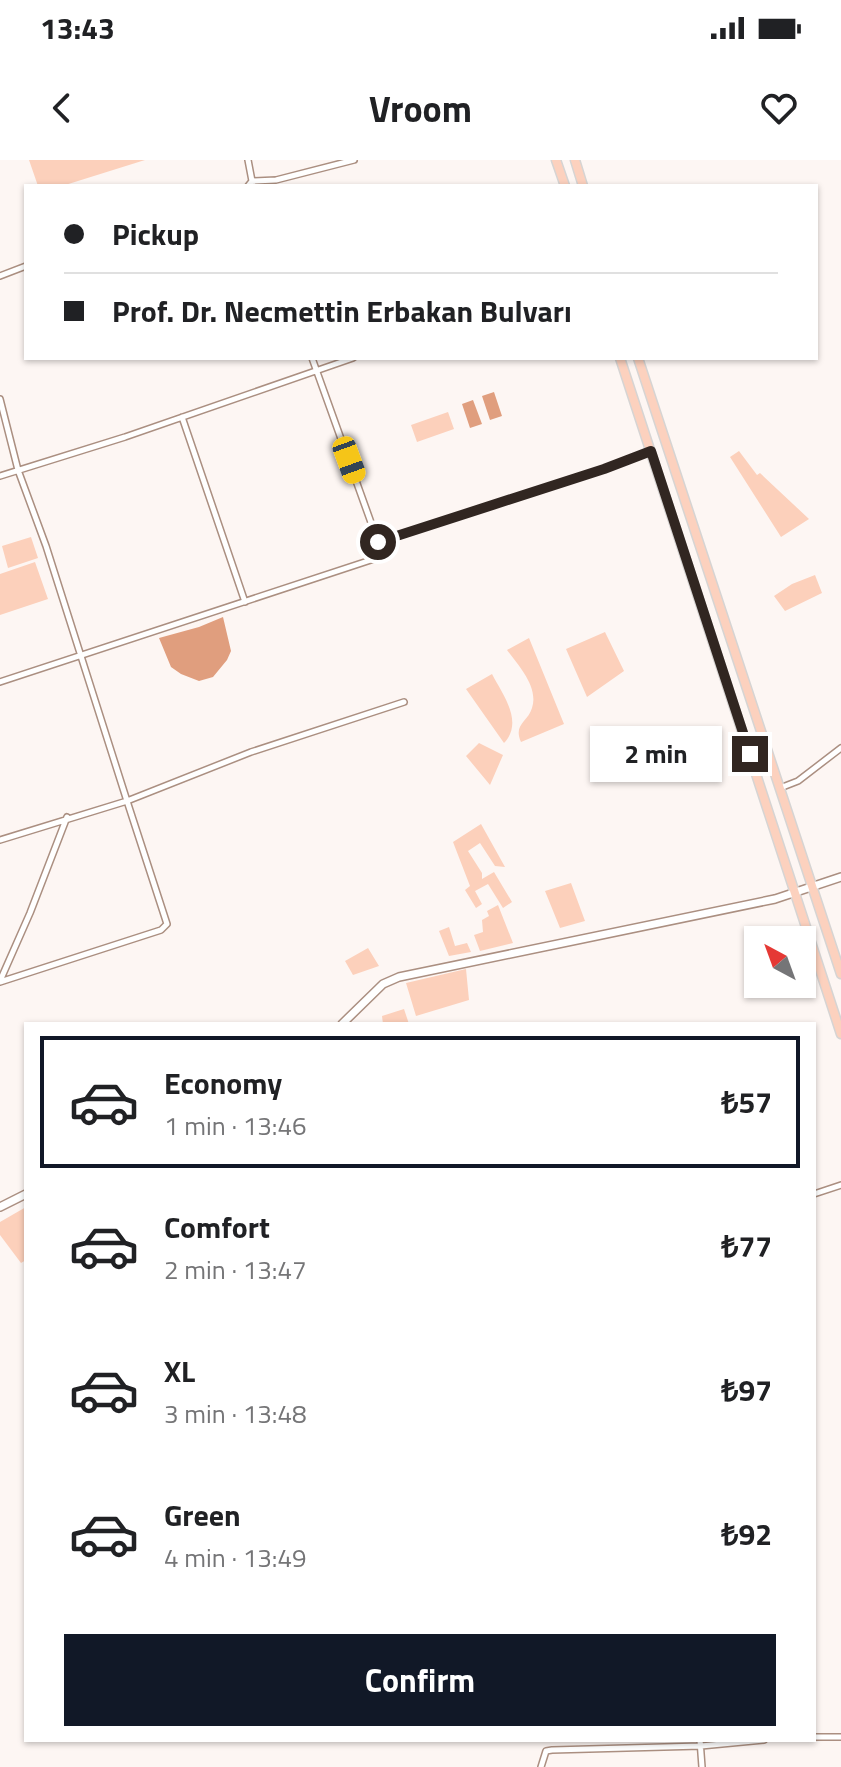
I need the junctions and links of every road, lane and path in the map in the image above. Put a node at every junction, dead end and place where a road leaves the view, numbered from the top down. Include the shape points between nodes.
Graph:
1 (248, 160) edge
2 (354, 160) edge
3 (556, 160) edge
4 (575, 160) edge
5 (251, 184) edge
6 (564, 184) edge
7 (582, 184) edge
8 (24, 267) edge
9 (0, 276) edge
10 (313, 360) edge
11 (347, 360) edge
12 (621, 360) edge
13 (639, 360) edge
14 (317, 370) junction
15 (0, 399) edge
16 (182, 417) junction
17 (651, 451) junction
18 (18, 470) junction
19 (0, 476) edge
20 (380, 557) dead end
21 (245, 602) junction
22 (79, 656) junction
23 (0, 682) edge
24 (404, 702) dead end
25 (841, 748) edge
26 (779, 788) junction
27 (127, 801) junction
28 (67, 817) junction
29 (0, 840) edge
30 (841, 877) edge
31 (813, 888) junction
32 (796, 894) junction
33 (841, 974) edge
34 (0, 982) edge
35 (344, 1022) edge
36 (841, 1034) edge
37 (841, 1185) edge
38 (816, 1193) edge
39 (24, 1195) edge
40 (0, 1207) edge
41 (816, 1737) edge
42 (841, 1737) edge
43 (721, 1742) edge
44 (700, 1743) edge
45 (541, 1767) edge
46 (702, 1767) edge

1 - 5 street
2 - 5 street
3 - 6 main road
4 - 7 main road
8 - 9 street
10 - 14 street
11 - 14 street
12 - 17 main road
13 - 26 main road
14 - 16 street
14 - 17 street via 378,542
15 - 18 street
16 - 18 street
16 - 21 street
17 - 32 main road
18 - 19 street
18 - 22 street
20 - 21 street
21 - 22 street
22 - 23 street
22 - 27 street
24 - 27 street via 251,752
25 - 26 street via 798,781
26 - 31 main road
27 - 28 street
27 - 34 street via 167,919 165,928
28 - 29 street
28 - 34 street
30 - 31 street
31 - 32 street
31 - 33 main road
32 - 35 street via 399,977 383,984
32 - 36 main road
37 - 38 street
39 - 40 street
41 - 42 street
43 - 44 street
44 - 45 street via 552,1750 546,1751
44 - 46 street

